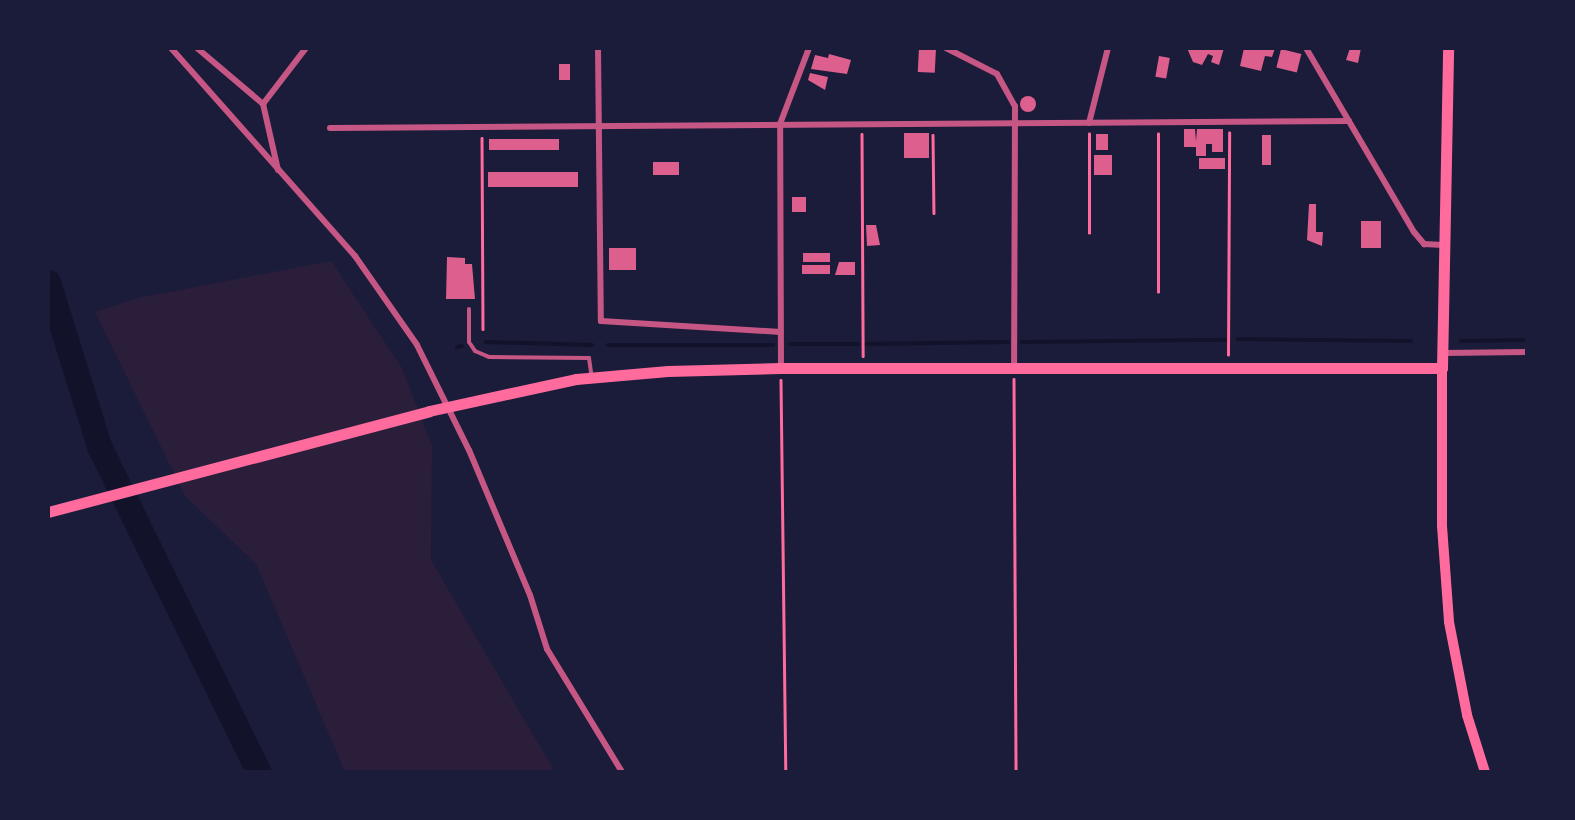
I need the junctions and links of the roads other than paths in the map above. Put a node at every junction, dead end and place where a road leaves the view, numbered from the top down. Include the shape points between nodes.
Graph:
1 (171, 48) edge
2 (197, 48) edge
3 (306, 48) edge
4 (598, 48) edge
5 (809, 48) edge
6 (946, 48) edge
7 (1108, 48) edge
8 (1306, 48) edge
9 (1448, 48) edge
10 (263, 104) junction
11 (1349, 121) junction
12 (1017, 122) junction
13 (1089, 123) junction
14 (780, 124) junction
15 (599, 126) junction
16 (330, 128) dead end
17 (279, 172) junction
18 (1444, 245) junction
19 (469, 309) dead end
20 (780, 332) junction
21 (1442, 352) junction
22 (1528, 352) edge
23 (1014, 367) junction
24 (781, 368) junction
25 (1442, 368) junction
26 (592, 378) junction
27 (450, 407) junction
28 (48, 512) edge
29 (622, 772) edge
30 (1485, 772) edge

1 - 17 street
2 - 10 street
3 - 10 street
4 - 15 street
5 - 14 street
6 - 12 street via 997,74
7 - 13 street
8 - 11 street
9 - 18 main road
10 - 17 street
11 - 13 street
11 - 18 street via 1421,242
12 - 13 street
12 - 14 street
12 - 23 street
14 - 15 street
14 - 20 street
15 - 16 street
15 - 20 street via 601,321
17 - 27 street via 355,256
18 - 21 main road
19 - 26 lane via 474,351 488,357 589,358
20 - 24 street
21 - 22 street
21 - 25 main road
23 - 24 main road
23 - 25 main road
24 - 26 main road
25 - 30 main road via 1449,622
26 - 27 main road
27 - 28 main road
27 - 29 street via 530,595 546,649

